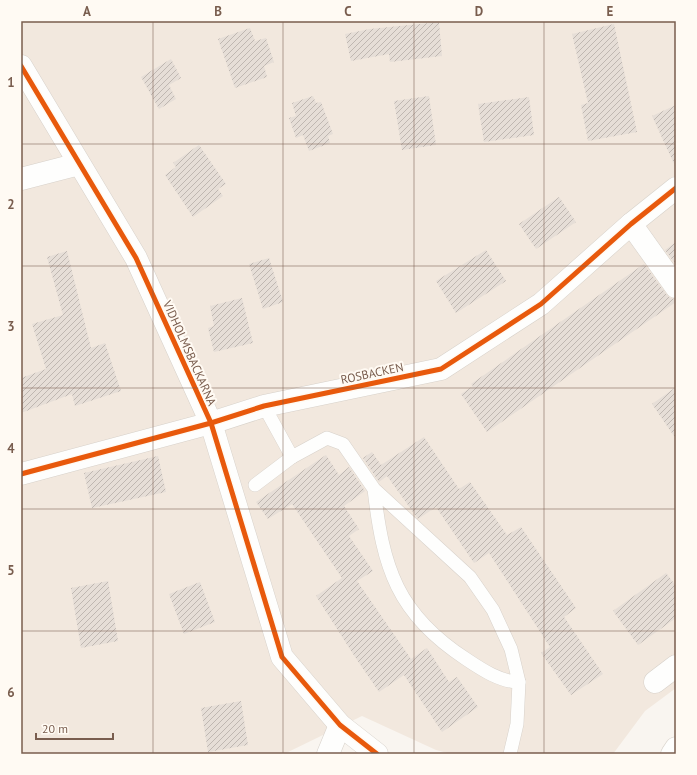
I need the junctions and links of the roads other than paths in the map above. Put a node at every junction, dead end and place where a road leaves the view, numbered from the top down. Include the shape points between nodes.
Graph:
1 (21, 66) edge
2 (79, 164) junction
3 (21, 178) edge
4 (676, 188) edge
5 (631, 224) junction
6 (676, 287) edge
7 (264, 406) junction
8 (211, 423) junction
9 (292, 457) junction
10 (21, 474) edge
11 (255, 485) dead end
12 (374, 489) junction
13 (676, 666) edge
14 (519, 682) junction
15 (655, 682) dead end
16 (340, 725) junction
17 (676, 748) edge
18 (328, 754) edge
19 (377, 754) edge
20 (510, 754) edge
21 (672, 754) edge

1 - 2 street, VIDHOLMSBACKARNA
2 - 3 street
2 - 8 street, VIDHOLMSBACKARNA via 136,258
4 - 5 street, ROSBACKEN
5 - 6 street
5 - 7 street, ROSBACKEN via 541,304 440,369
7 - 8 street, ROSBACKEN
7 - 9 lane
8 - 10 street, ROSBACKEN
8 - 16 street, VIDHOLMSBACKARNA via 282,657
9 - 11 lane
9 - 12 lane via 327,438 343,444
12 - 14 lane via 470,577 493,610 511,650
12 - 14 lane via 386,561 404,602 444,645 482,670 511,682
13 - 15 street
14 - 20 lane via 517,724
16 - 18 street
16 - 19 street, VIDHOLMSBACKARNA
17 - 21 street

